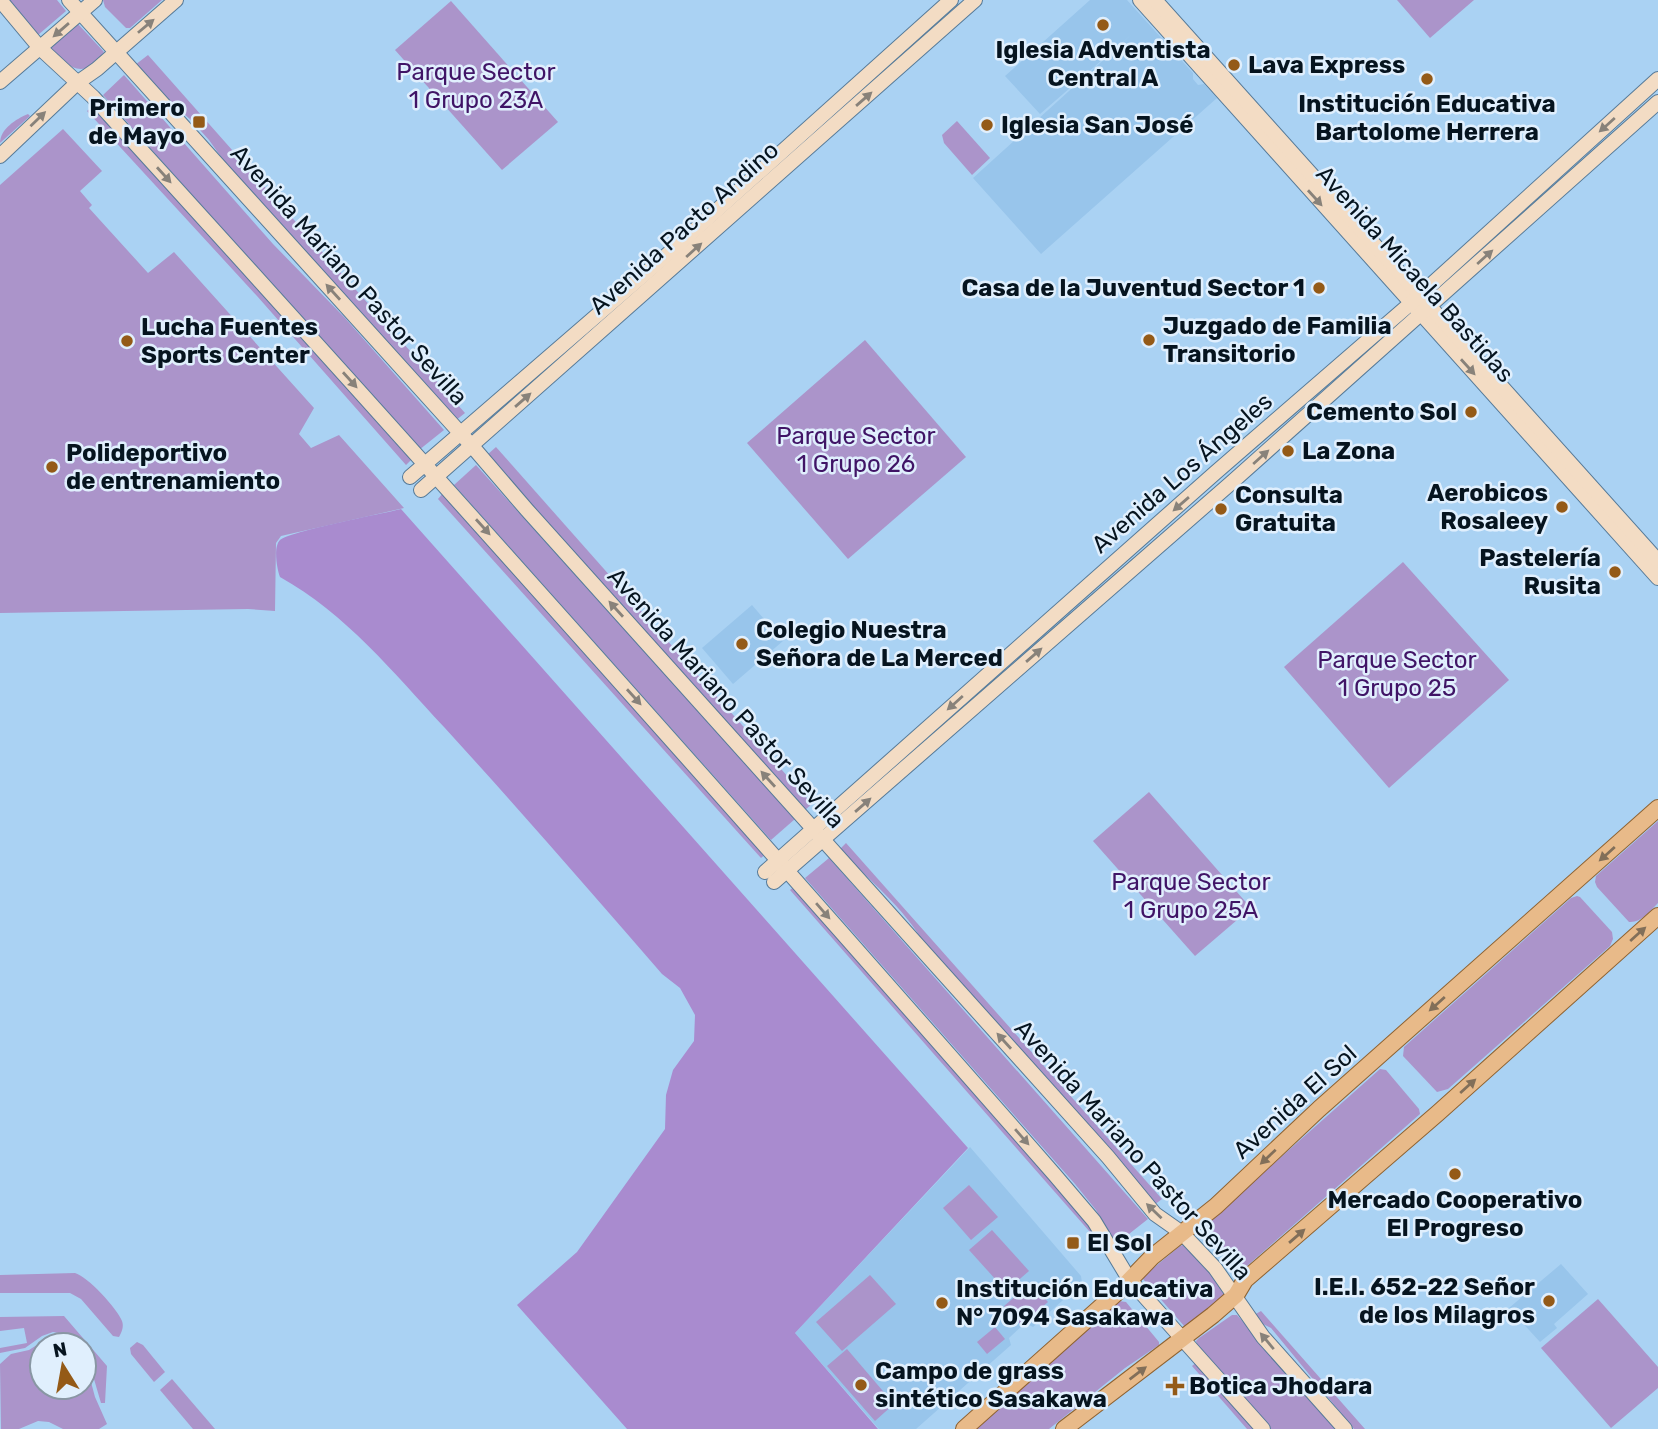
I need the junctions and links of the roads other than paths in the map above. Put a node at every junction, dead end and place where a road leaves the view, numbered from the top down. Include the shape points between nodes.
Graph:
1 (0, 0) edge
2 (69, 0) edge
3 (95, 0) edge
4 (176, 0) edge
5 (951, 0) edge
6 (975, 0) edge
7 (1140, 0) edge
8 (1155, 0) edge
9 (81, 12) junction
10 (40, 48) junction
11 (117, 52) junction
12 (1658, 79) edge
13 (0, 82) edge
14 (77, 83) junction
15 (1658, 102) edge
16 (0, 156) edge
17 (1440, 277) junction
18 (1450, 288) junction
19 (1420, 305) junction
20 (461, 434) junction
21 (472, 446) junction
22 (426, 464) junction
23 (437, 476) junction
24 (410, 478) dead end
25 (421, 490) dead end
26 (1658, 561) edge
27 (1658, 578) edge
28 (1658, 808) edge
29 (818, 835) junction
30 (783, 865) junction
31 (770, 877) dead end
32 (1658, 916) edge
33 (1182, 1233) junction
34 (1129, 1279) junction
35 (1236, 1295) junction
36 (1182, 1339) junction
37 (964, 1429) edge
38 (1064, 1429) edge
39 (1263, 1429) edge
40 (1345, 1429) edge

1 - 10 street
2 - 9 street, Avenida Mariano Pastor Sevilla
3 - 9 street
11 -> 4 street
5 - 20 street, Avenida Pacto Andino
21 -> 6 street, Avenida Pacto Andino
7 -> 19 street, Avenida Micaela Bastidas
8 - 19 street, Avenida Micaela Bastidas
9 -> 10 street
9 - 11 street, Avenida Mariano Pastor Sevilla
10 - 13 street
10 - 14 street
11 - 14 street
20 -> 11 street, Avenida Mariano Pastor Sevilla
12 -> 17 street, Avenida Los Ángeles
16 -> 14 street
14 -> 22 street
18 -> 15 street, Avenida Los Ángeles
17 - 18 street
17 - 19 street, Avenida Los Ángeles
18 - 19 street, Avenida Los Ángeles
19 - 26 street, Avenida Micaela Bastidas
19 -> 27 street, Avenida Micaela Bastidas
19 - 29 street, Avenida Los Ángeles via 1215,473
20 - 21 street, Avenida Mariano Pastor Sevilla
20 - 22 street, Avenida Pacto Andino
21 - 23 street, Avenida Pacto Andino
29 -> 21 street, Avenida Mariano Pastor Sevilla
22 - 23 street
22 - 24 street, Avenida Pacto Andino
23 - 25 street, Avenida Pacto Andino
23 -> 30 street
28 -> 33 main road, Avenida El Sol
29 - 30 street, Avenida Los Ángeles
33 -> 29 street, Avenida Mariano Pastor Sevilla via 1155,1214
30 - 31 street, Avenida Los Ángeles
30 -> 34 street via 1070,1192 1094,1221
35 -> 32 main road via 1245,1280
33 - 34 main road, Avenida El Sol
33 - 35 street, Avenida Mariano Pastor Sevilla
34 - 36 street
34 - 37 main road, Avenida El Sol
35 - 36 main road
40 -> 35 street, Avenida Mariano Pastor Sevilla via 1263,1337
38 -> 36 main road
36 - 39 street

